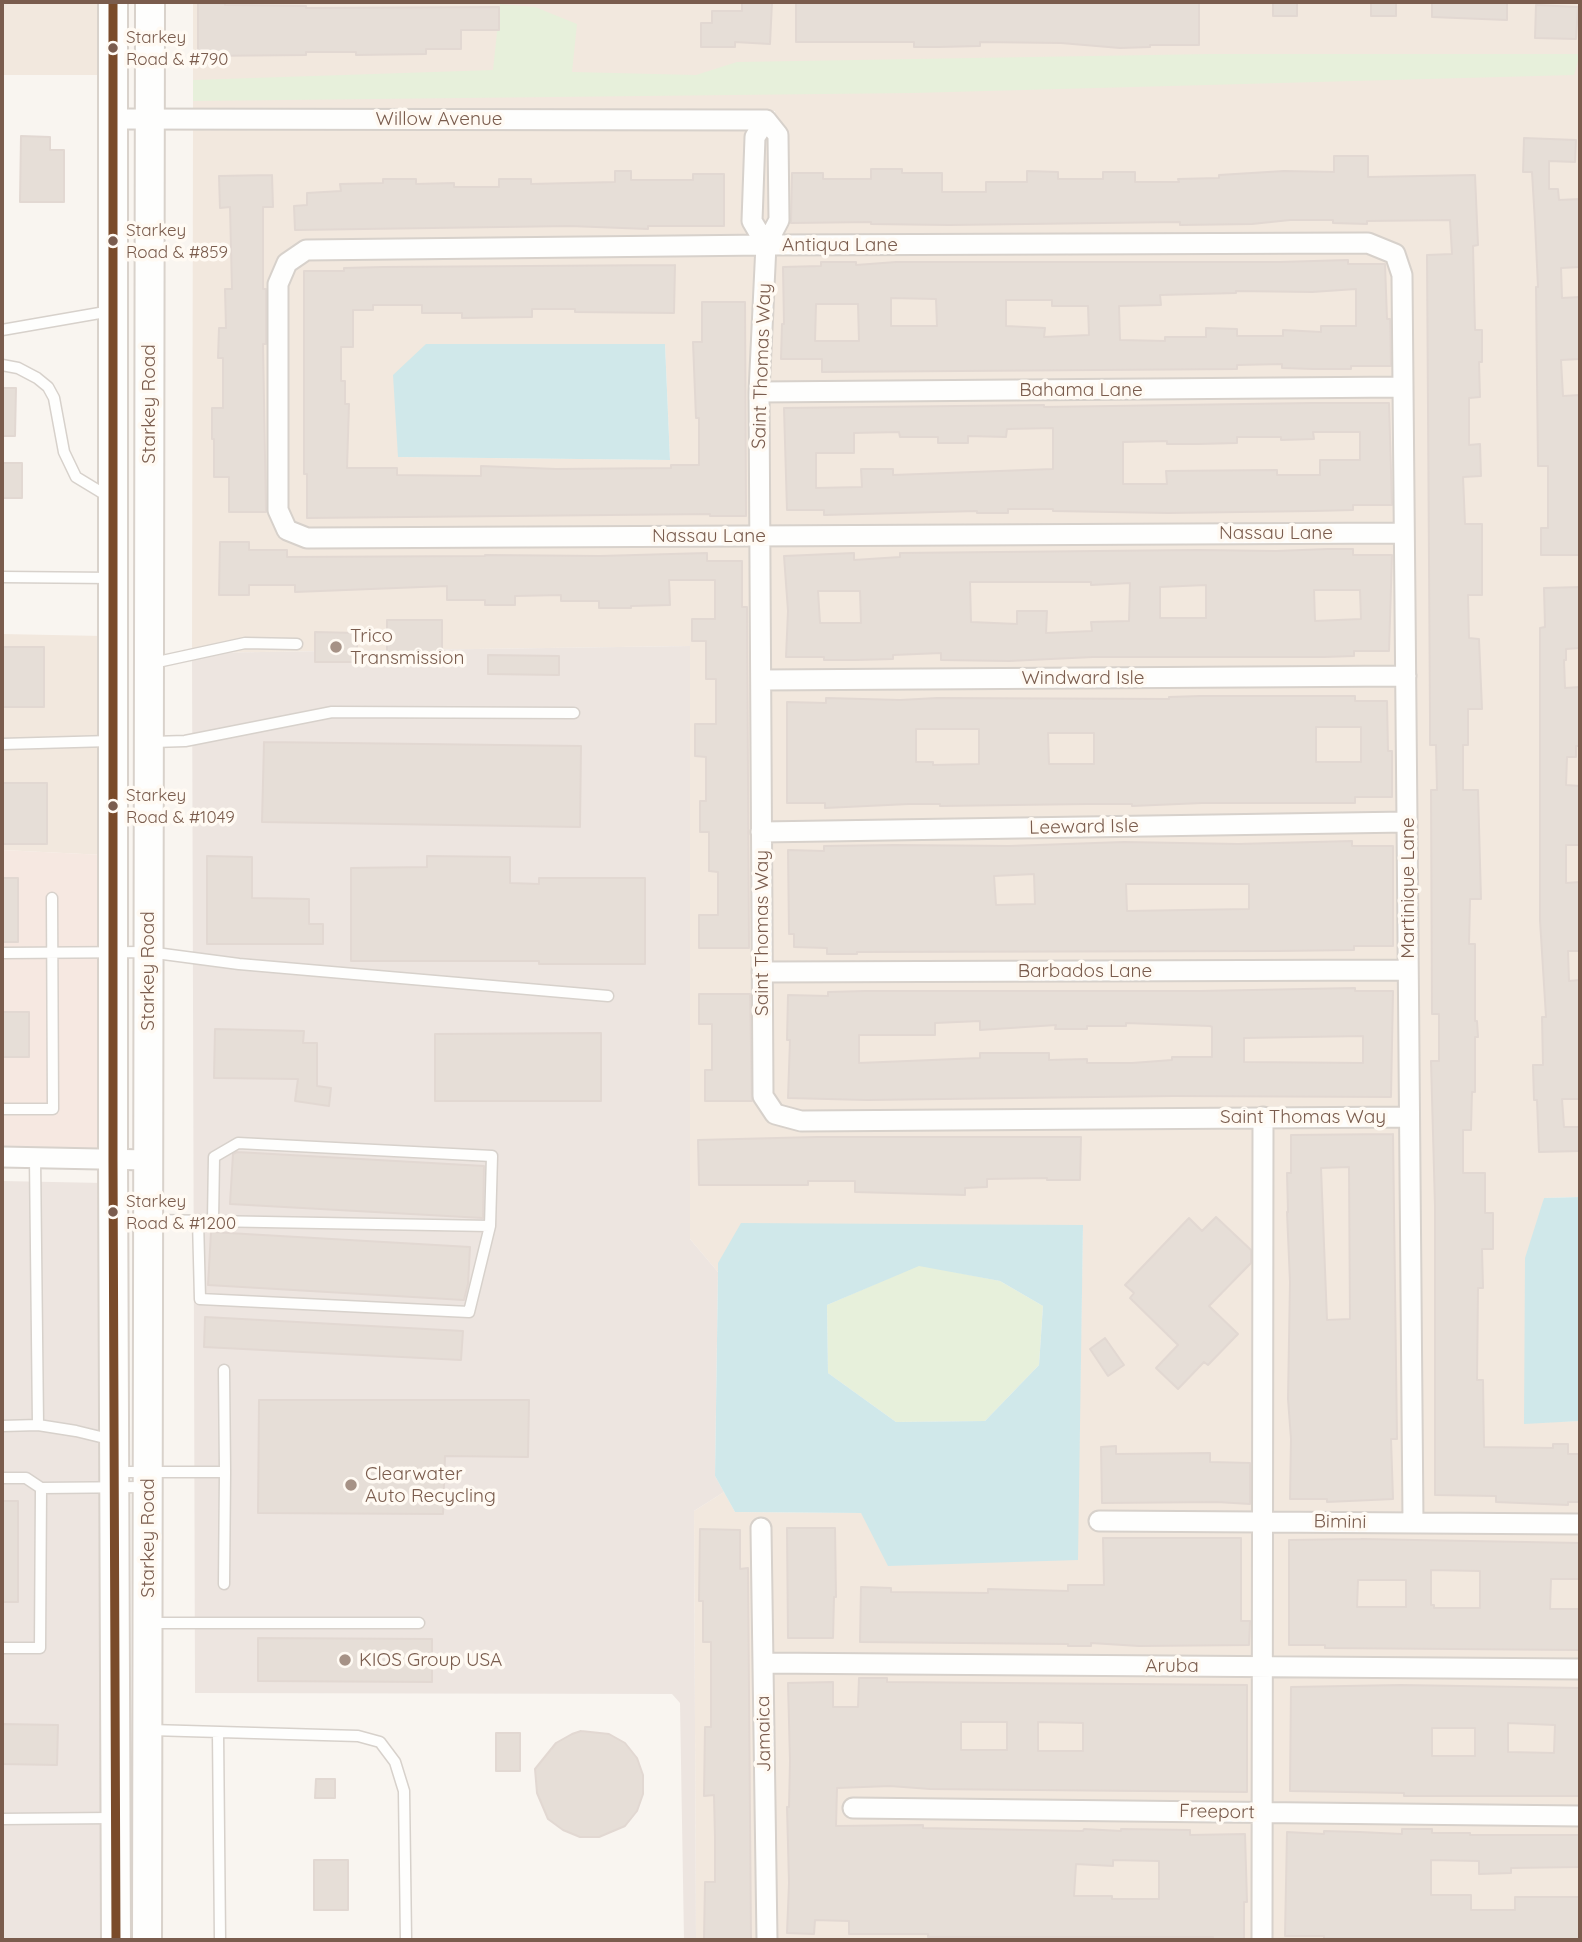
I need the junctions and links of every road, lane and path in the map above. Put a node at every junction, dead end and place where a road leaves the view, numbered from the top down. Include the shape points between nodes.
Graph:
1 (113, 2) edge
2 (150, 2) edge
3 (149, 118) junction
4 (112, 119) junction
5 (766, 120) joint
6 (766, 245) junction
7 (1395, 254) joint
8 (287, 262) joint
9 (112, 311) junction
10 (2, 330) edge
11 (2, 365) edge
12 (1403, 387) junction
13 (759, 392) junction
14 (112, 499) junction
15 (1405, 533) junction
16 (760, 536) junction
17 (2, 577) edge
18 (112, 578) junction
19 (297, 644) dead end
20 (149, 664) junction
21 (1406, 676) junction
22 (761, 680) junction
23 (574, 713) dead end
24 (113, 741) junction
25 (149, 742) junction
26 (2, 744) edge
27 (1407, 822) junction
28 (761, 832) junction
29 (52, 898) dead end
30 (52, 952) junction
31 (113, 952) junction
32 (148, 952) junction
33 (2, 953) edge
34 (1408, 970) junction
35 (762, 972) junction
36 (608, 996) dead end
37 (2, 1109) edge
38 (1264, 1117) junction
39 (1409, 1117) junction
40 (2, 1157) edge
41 (34, 1158) junction
42 (113, 1159) junction
43 (148, 1160) junction
44 (148, 1220) junction
45 (198, 1220) junction
46 (213, 1221) junction
47 (490, 1226) junction
48 (224, 1370) dead end
49 (38, 1425) junction
50 (2, 1426) edge
51 (114, 1440) junction
52 (225, 1472) junction
53 (2, 1478) edge
54 (114, 1479) junction
55 (148, 1479) junction
56 (41, 1488) junction
57 (1099, 1521) dead end
58 (1264, 1521) junction
59 (1413, 1522) junction
60 (1580, 1524) edge
61 (761, 1528) dead end
62 (224, 1584) dead end
63 (147, 1623) junction
64 (419, 1623) dead end
65 (2, 1648) edge
66 (763, 1663) junction
67 (1264, 1667) junction
68 (1580, 1669) edge
69 (147, 1730) junction
70 (218, 1732) junction
71 (853, 1808) dead end
72 (1261, 1812) junction
73 (1580, 1816) edge
74 (116, 1818) junction
75 (2, 1819) edge
76 (116, 1940) edge
77 (147, 1940) edge
78 (220, 1940) edge
79 (406, 1940) edge
80 (767, 1940) edge
81 (1262, 1940) edge

1 - 4 main road, Starkey Road
2 - 3 main road, Starkey Road
3 - 4 street, Willow Avenue
3 - 5 street, Willow Avenue
3 - 20 main road, Starkey Road
4 - 9 main road, Starkey Road
5 - 6 street, Saint Thomas Way via 755,137 752,221
6 - 7 street, Antiqua Lane via 1368,243
6 - 8 street, Antiqua Lane via 306,250
6 - 13 street, Saint Thomas Way
7 - 12 street, Martinique Lane via 1402,275
8 - 16 street, Nassau Lane via 278,284 278,510 287,530 307,538
9 - 10 lane
9 - 14 main road, Starkey Road
11 - 14 lane via 37,377 48,387 64,452 76,477
12 - 13 street, Bahama Lane
12 - 15 street, Martinique Lane
13 - 16 street, Saint Thomas Way
14 - 18 main road, Starkey Road
15 - 16 street, Nassau Lane
15 - 21 street, Martinique Lane
16 - 22 street, Saint Thomas Way
17 - 18 lane
18 - 24 main road, Starkey Road
19 - 20 lane via 245,643
20 - 25 main road, Starkey Road
21 - 22 street, Windward Isle
21 - 27 street, Martinique Lane
22 - 28 street, Saint Thomas Way
23 - 25 lane via 332,712 186,741
24 - 26 lane
24 - 31 main road, Starkey Road
25 - 32 main road, Starkey Road
27 - 28 street, Leeward Isle
27 - 34 street, Martinique Lane
28 - 35 street, Saint Thomas Way
29 - 30 lane
30 - 31 lane
30 - 33 lane
30 - 37 lane via 53,1110
31 - 32 lane
31 - 42 main road, Starkey Road
32 - 36 lane
32 - 43 main road, Starkey Road
34 - 35 street, Barbados Lane
34 - 39 street, Martinique Lane
35 - 38 street, Saint Thomas Way via 763,1096 775,1114 801,1121
38 - 39 street, Saint Thomas Way
38 - 58 street
39 - 59 street, Martinique Lane
40 - 41 street
41 - 42 street
41 - 49 lane
42 - 43 street
42 - 51 main road, Starkey Road
43 - 44 main road, Starkey Road
44 - 45 lane
44 - 55 main road, Starkey Road
45 - 46 lane
45 - 47 lane via 200,1299 469,1312
46 - 47 lane
46 - 47 lane via 214,1157 238,1143 492,1156
48 - 52 lane
49 - 50 lane
49 - 51 lane
51 - 54 main road, Starkey Road
52 - 55 lane
52 - 62 lane
53 - 56 lane via 26,1478
54 - 55 lane
54 - 56 lane
54 - 74 main road, Starkey Road
55 - 63 main road, Starkey Road
56 - 65 lane via 40,1648
57 - 58 street, Bimini
58 - 59 street, Bimini
58 - 67 street
59 - 60 street, Bimini
61 - 66 street, Jamaica
63 - 64 lane
63 - 69 main road, Starkey Road
66 - 67 street, Aruba
66 - 80 street, Jamaica
67 - 68 street, Aruba
67 - 72 street
69 - 70 lane
69 - 77 main road, Starkey Road
70 - 78 lane
70 - 79 lane via 358,1736 380,1742 394,1762 404,1791
71 - 72 street, Freeport
72 - 73 street, Freeport
72 - 81 street
74 - 75 lane
74 - 76 main road, Starkey Road

